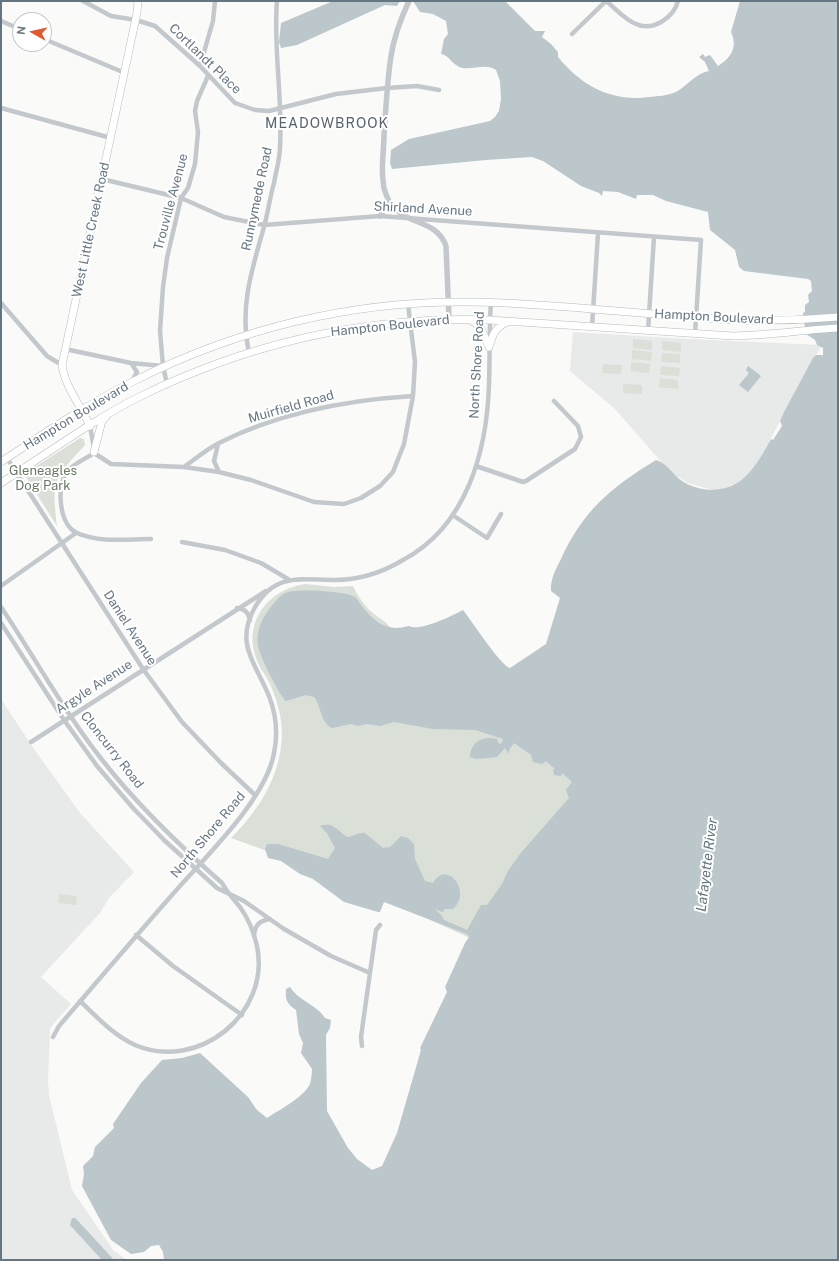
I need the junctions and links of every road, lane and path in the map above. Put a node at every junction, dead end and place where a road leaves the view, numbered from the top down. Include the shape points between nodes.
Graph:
1 (83, 1) edge
2 (138, 1) edge
3 (215, 1) edge
4 (277, 1) edge
5 (606, 1) edge
6 (678, 1) edge
7 (408, 3) edge
8 (136, 20) junction
9 (1, 21) edge
10 (12, 26) edge
11 (572, 34) dead end
12 (52, 42) edge
13 (200, 66) junction
14 (124, 73) junction
15 (208, 76) junction
16 (387, 88) junction
17 (439, 90) dead end
18 (1, 108) edge
19 (280, 109) junction
20 (111, 138) junction
21 (102, 179) junction
22 (181, 198) junction
23 (389, 202) junction
24 (380, 216) junction
25 (406, 218) junction
26 (264, 225) junction
27 (598, 233) junction
28 (654, 237) junction
29 (449, 302) junction
30 (491, 302) junction
31 (1, 303) edge
32 (408, 304) junction
33 (593, 310) junction
34 (649, 313) junction
35 (697, 317) junction
36 (838, 317) edge
37 (449, 319) junction
38 (466, 319) junction
39 (490, 320) junction
40 (410, 321) junction
41 (510, 321) junction
42 (592, 327) junction
43 (838, 328) edge
44 (648, 331) junction
45 (695, 334) junction
46 (245, 335) junction
47 (489, 347) junction
48 (65, 349) junction
49 (249, 352) junction
50 (131, 362) junction
51 (62, 365) junction
52 (163, 366) junction
53 (130, 383) junction
54 (167, 384) junction
55 (413, 396) junction
56 (554, 401) dead end
57 (82, 409) junction
58 (108, 415) junction
59 (90, 426) junction
60 (218, 444) junction
61 (94, 453) junction
62 (4, 460) edge
63 (476, 466) junction
64 (184, 467) junction
65 (219, 472) junction
66 (17, 473) junction
67 (1, 483) edge
68 (501, 514) dead end
69 (454, 516) junction
70 (76, 533) junction
71 (150, 539) dead end
72 (182, 542) dead end
73 (62, 544) junction
74 (288, 579) junction
75 (1, 586) edge
76 (271, 588) junction
77 (1, 607) edge
78 (237, 608) junction
79 (250, 620) junction
80 (1, 623) edge
81 (143, 669) junction
82 (71, 716) junction
83 (64, 720) junction
84 (31, 742) dead end
85 (255, 795) junction
86 (199, 863) junction
87 (194, 868) junction
88 (226, 891) junction
89 (270, 919) junction
90 (380, 926) dead end
91 (136, 935) junction
92 (254, 937) junction
93 (370, 972) junction
94 (80, 1001) junction
95 (242, 1015) junction
96 (53, 1038) dead end
97 (362, 1046) dead end

1 - 8 street, Cortlandt Place via 111,16
2 - 8 main road, West Little Creek Road
3 - 13 street via 213,21
4 - 19 street, Runnymede Road via 275,27
5 - 6 street via 637,25 652,26 668,18
5 - 11 street
7 - 16 street via 391,55
8 - 13 street, Cortlandt Place via 155,26
8 - 14 main road, West Little Creek Road
9 - 10 street
12 - 14 street
13 - 15 street, Cortlandt Place
14 - 20 main road, West Little Creek Road
15 - 19 street, Cortlandt Place via 234,103 255,110
15 - 22 street, Trouville Avenue via 196,101 198,132 195,164 188,188
16 - 17 street, Cortlandt Place via 417,86
16 - 19 street, Cortlandt Place via 336,94
16 - 23 street via 383,182
18 - 20 street
19 - 26 street, Runnymede Road via 280,147
20 - 21 main road, West Little Creek Road
21 - 22 street, Shirland Avenue
21 - 48 main road, West Little Creek Road
22 - 26 street, Shirland Avenue via 224,216
22 - 52 street, Trouville Avenue via 167,258 162,297 160,330
23 - 24 street
23 - 25 street
24 - 25 street, Shirland Avenue
24 - 26 street, Shirland Avenue
25 - 27 street, Shirland Avenue
25 - 29 street via 434,228 444,240
26 - 46 street, Runnymede Road via 249,278
27 - 28 street, Shirland Avenue
27 - 33 street
28 - 34 street
28 - 35 street, Shirland Avenue via 701,240
29 - 30 main road, Hampton Boulevard
29 - 32 main road, Hampton Boulevard
29 - 37 street
30 - 33 main road, Hampton Boulevard
30 - 39 street, North Shore Road
31 - 51 street via 47,356
32 - 40 street
32 - 46 main road, Hampton Boulevard via 320,316
33 - 34 main road, Hampton Boulevard
33 - 42 street
34 - 35 main road, Hampton Boulevard
34 - 44 street
35 - 36 main road, Hampton Boulevard via 791,320
35 - 45 street
37 - 38 main road, Hampton Boulevard
37 - 40 main road, Hampton Boulevard
38 - 39 main road, Hampton Boulevard
38 - 47 main road via 480,326
39 - 41 main road, Hampton Boulevard
39 - 47 street, North Shore Road
40 - 49 main road, Hampton Boulevard via 320,334
40 - 55 street via 415,362
41 - 42 main road, Hampton Boulevard
41 - 47 main road via 498,327
42 - 44 main road, Hampton Boulevard
43 - 45 main road, Hampton Boulevard via 761,335
44 - 45 main road, Hampton Boulevard
46 - 49 street, Runnymede Road
46 - 52 main road, Hampton Boulevard
47 - 63 street, North Shore Road via 487,410
48 - 50 street
48 - 51 main road, West Little Creek Road
49 - 54 main road, Hampton Boulevard
50 - 52 street
50 - 53 street via 137,372
51 - 57 main road, West Little Creek Road via 66,381
52 - 53 main road, Hampton Boulevard
52 - 54 street, Trouville Avenue
53 - 57 main road, Hampton Boulevard
54 - 58 main road, Hampton Boulevard
55 - 60 street, Muirfield Road via 368,399 310,411 249,430
55 - 65 street via 404,444 393,472 380,486 361,498 344,504 314,502 251,480
56 - 63 street via 578,426 581,437 574,449 523,482
57 - 59 main road, West Little Creek Road
57 - 62 main road, Hampton Boulevard
58 - 59 main road, Hampton Boulevard
58 - 61 main road via 102,421
59 - 61 street, West Little Creek Road
59 - 66 main road, Hampton Boulevard
60 - 64 street, Muirfield Road
60 - 65 street via 214,462
61 - 64 street via 111,464
61 - 70 street via 71,467 63,480 61,507 65,519
62 - 66 street, Daniel Avenue
63 - 69 street, North Shore Road
64 - 65 street
66 - 67 main road, Hampton Boulevard
66 - 73 street, Daniel Avenue
68 - 69 street via 487,538
69 - 74 street, North Shore Road via 421,549 374,574 345,579
70 - 71 street via 103,539
70 - 73 street
72 - 74 street via 225,550 254,560
73 - 75 street
73 - 81 street, Daniel Avenue
74 - 76 street, North Shore Road
76 - 78 street, Argyle Avenue
76 - 79 street, North Shore Road via 260,600
77 - 82 street, Cloncurry Road
78 - 79 street via 243,609
78 - 81 street, Argyle Avenue
79 - 85 street, North Shore Road via 250,659 269,696 276,731 272,762
80 - 83 street, Cloncurry Road
81 - 82 street, Argyle Avenue
81 - 85 street, Daniel Avenue via 182,722
82 - 83 street, Argyle Avenue
82 - 86 street, Cloncurry Road via 116,777 162,828
83 - 84 street, Argyle Avenue
83 - 87 street, Cloncurry Road via 108,780 152,828
85 - 86 street, North Shore Road via 243,814
86 - 87 street, North Shore Road
86 - 88 street, Cloncurry Road via 222,883
87 - 88 street, Cloncurry Road via 217,888
87 - 91 street, North Shore Road
88 - 89 street, Cloncurry Road
88 - 92 street via 241,908
89 - 92 street via 258,924
89 - 93 street, Cloncurry Road via 331,956
90 - 93 street via 376,930
91 - 94 street, North Shore Road
91 - 95 street via 173,966
92 - 95 street via 258,957 257,980
93 - 97 street
94 - 95 street via 120,1036 135,1045 168,1052 197,1048 212,1041
94 - 96 street, North Shore Road via 59,1026

